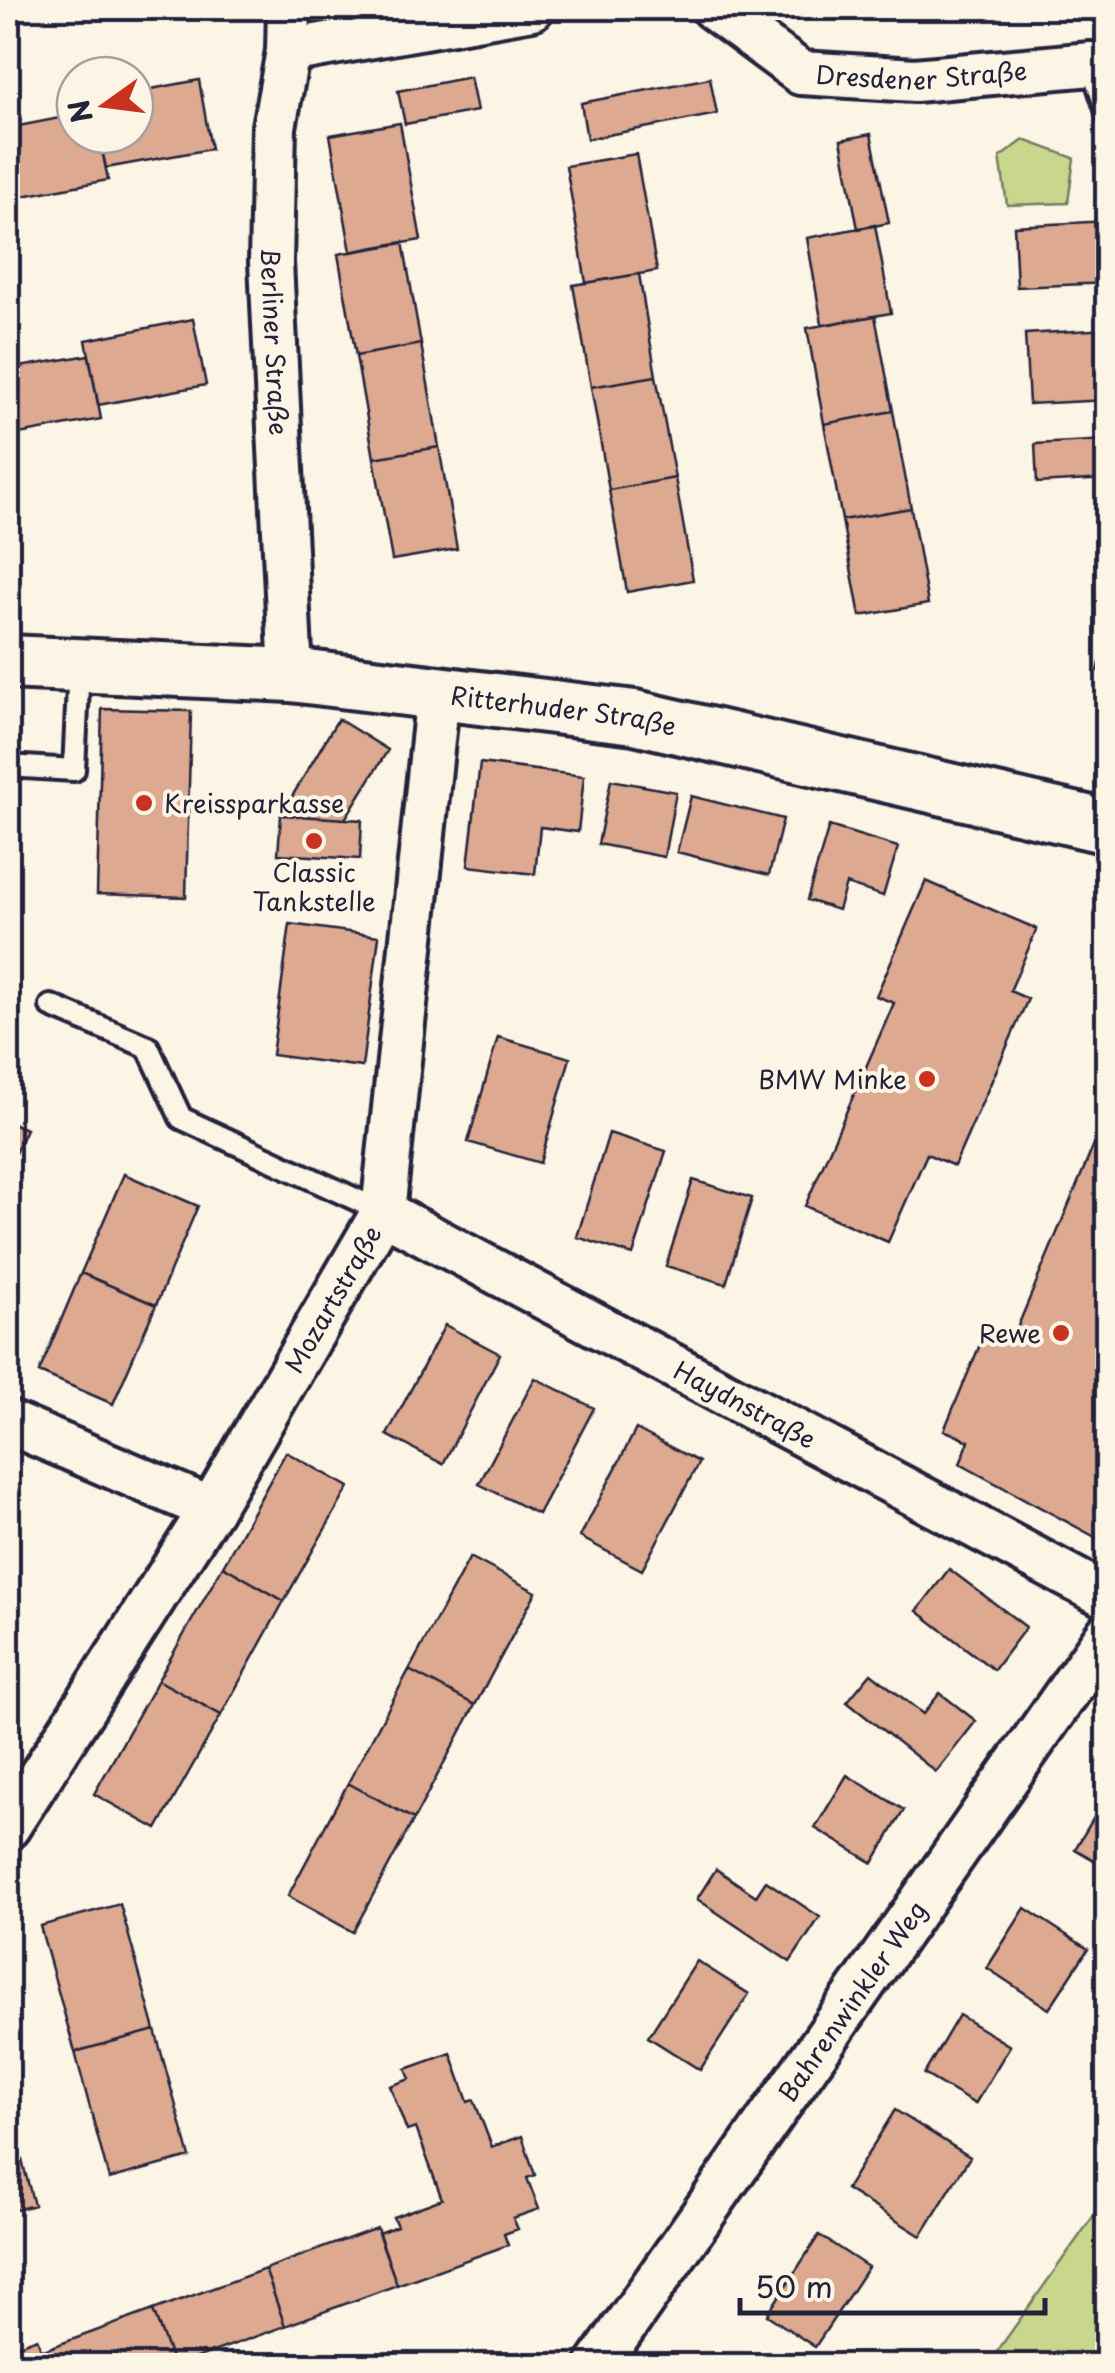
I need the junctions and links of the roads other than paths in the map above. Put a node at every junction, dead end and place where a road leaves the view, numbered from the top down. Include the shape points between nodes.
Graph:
1 (289, 8) edge
2 (532, 8) edge
3 (712, 8) edge
4 (288, 51) junction
5 (1092, 64) joint
6 (1108, 115) edge
7 (8, 662) edge
8 (79, 664) junction
9 (291, 675) junction
10 (438, 693) junction
11 (8, 766) edge
12 (1108, 827) edge
13 (51, 1006) dead end
14 (382, 1212) junction
15 (8, 1422) edge
16 (211, 1509) junction
17 (1108, 1598) edge
18 (1108, 1634) edge
19 (8, 1827) edge
20 (597, 2366) edge

1 - 4 street, Berliner Straße
2 - 4 street
3 - 5 street, Dresdener Straße via 801,73 915,80
4 - 9 street, Berliner Straße via 274,127 271,262
5 - 6 lane
7 - 8 street, Ritterhuder Straße
8 - 9 street, Ritterhuder Straße
8 - 11 lane via 74,770
9 - 10 street, Ritterhuder Straße
10 - 12 street, Ritterhuder Straße via 636,717
10 - 14 street, Mozartstraße
13 - 14 lane via 148,1047 180,1118
14 - 16 street, Mozartstraße
14 - 17 street, Haydnstraße
15 - 16 street
16 - 19 street, Mozartstraße
18 - 20 street, Bahrenwinkler Weg

